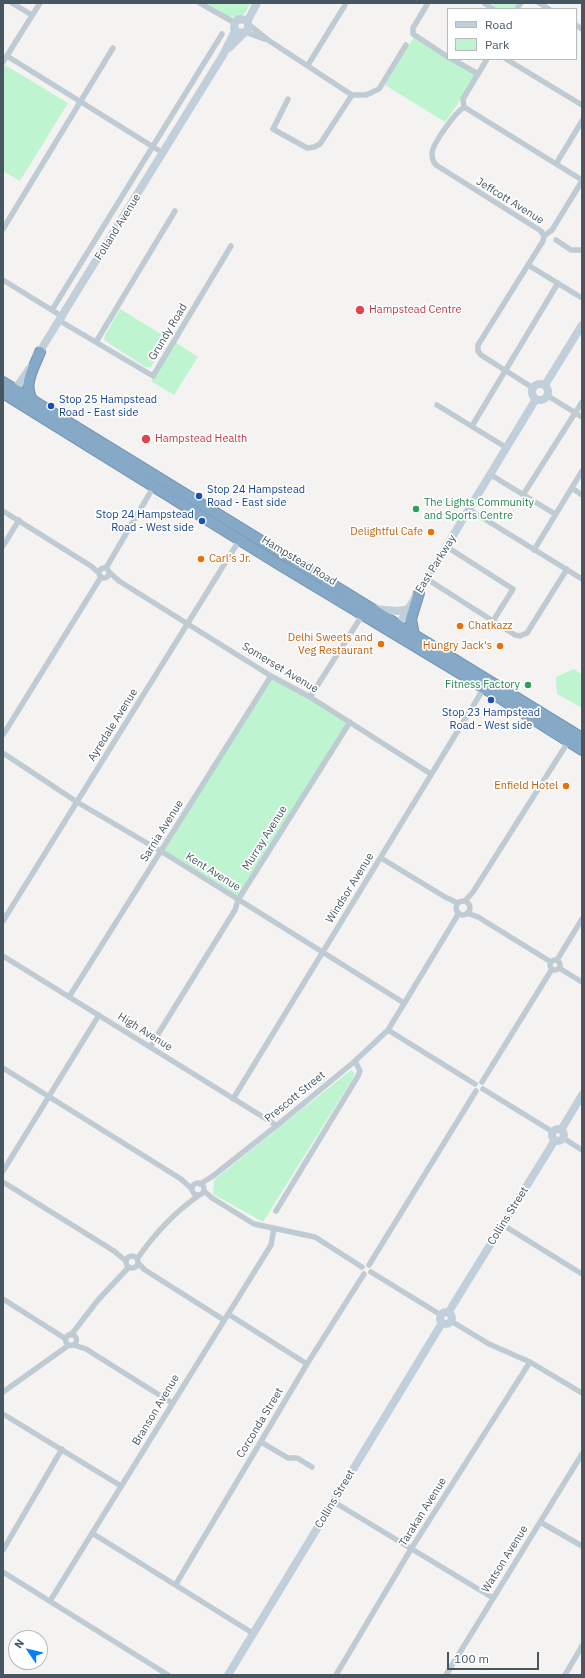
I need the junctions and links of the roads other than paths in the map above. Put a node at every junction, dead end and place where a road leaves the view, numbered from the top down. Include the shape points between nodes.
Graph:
1 (12, 3) edge
2 (40, 3) edge
3 (200, 3) edge
4 (255, 3) edge
5 (428, 3) edge
6 (345, 4) dead end
7 (32, 15) junction
8 (242, 26) junction
9 (222, 34) dead end
10 (268, 40) junction
11 (406, 45) dead end
12 (113, 48) dead end
13 (7, 56) junction
14 (447, 56) edge
15 (454, 60) edge
16 (485, 60) edge
17 (508, 60) edge
18 (3, 62) edge
19 (308, 65) junction
20 (478, 74) junction
21 (352, 95) junction
22 (288, 99) dead end
23 (79, 103) junction
24 (582, 105) edge
25 (464, 107) junction
26 (582, 121) edge
27 (151, 146) junction
28 (163, 153) junction
29 (556, 164) junction
30 (582, 181) edge
31 (175, 211) dead end
32 (3, 229) edge
33 (544, 236) junction
34 (556, 240) dead end
35 (231, 246) dead end
36 (582, 250) edge
37 (528, 265) junction
38 (3, 280) edge
39 (558, 283) junction
40 (582, 298) edge
41 (52, 310) junction
42 (62, 319) junction
43 (582, 325) edge
44 (579, 338) edge
45 (96, 342) junction
46 (40, 352) junction
47 (505, 370) junction
48 (3, 382) edge
49 (545, 385) junction
50 (533, 388) junction
51 (9, 393) edge
52 (548, 396) junction
53 (536, 399) junction
54 (34, 401) junction
55 (582, 402) edge
56 (437, 405) dead end
57 (575, 413) junction
58 (582, 417) edge
59 (472, 426) junction
60 (507, 448) junction
61 (582, 471) edge
62 (491, 475) junction
63 (157, 482) junction
64 (572, 488) junction
65 (582, 494) edge
66 (523, 495) junction
67 (470, 510) junction
68 (3, 511) edge
69 (555, 514) junction
70 (19, 520) junction
71 (242, 535) junction
72 (3, 546) edge
73 (447, 547) junction
74 (534, 550) junction
75 (567, 569) junction
76 (104, 573) junction
77 (427, 579) junction
78 (582, 579) edge
79 (419, 593) junction
80 (409, 609) junction
81 (367, 610) junction
82 (492, 620) junction
83 (188, 623) junction
84 (398, 626) junction
85 (413, 639) junction
86 (271, 676) junction
87 (484, 688) junction
88 (310, 697) junction
89 (350, 722) junction
90 (5, 733) edge
91 (578, 735) edge
92 (3, 739) edge
93 (568, 742) junction
94 (582, 750) edge
95 (3, 753) edge
96 (3, 756) edge
97 (11, 760) junction
98 (431, 774) junction
99 (77, 802) junction
100 (161, 851) junction
101 (381, 858) junction
102 (238, 900) junction
103 (463, 908) junction
104 (582, 919) edge
105 (3, 921) edge
106 (322, 952) junction
107 (3, 956) edge
108 (558, 960) junction
109 (551, 962) junction
110 (559, 968) junction
111 (552, 969) junction
112 (582, 982) edge
113 (69, 997) junction
114 (404, 1003) junction
115 (99, 1015) junction
116 (388, 1030) junction
117 (150, 1047) junction
118 (355, 1061) junction
119 (3, 1068) edge
120 (482, 1082) junction
121 (475, 1084) junction
122 (483, 1089) junction
123 (476, 1091) junction
124 (582, 1095) edge
125 (49, 1096) junction
126 (233, 1099) junction
127 (276, 1125) junction
128 (558, 1135) junction
129 (582, 1150) edge
130 (3, 1171) edge
131 (3, 1182) edge
132 (199, 1190) junction
133 (276, 1211) dead end
134 (503, 1225) junction
135 (274, 1228) junction
136 (132, 1262) junction
137 (369, 1265) junction
138 (362, 1267) junction
139 (371, 1272) junction
140 (364, 1274) junction
141 (582, 1274) edge
142 (3, 1299) edge
143 (228, 1314) junction
144 (444, 1317) junction
145 (224, 1320) junction
146 (451, 1321) joint
147 (71, 1340) junction
148 (530, 1362) junction
149 (307, 1364) junction
150 (3, 1392) edge
151 (582, 1393) edge
152 (172, 1403) junction
153 (3, 1414) edge
154 (261, 1442) junction
155 (62, 1449) junction
156 (582, 1454) edge
157 (312, 1467) dead end
158 (121, 1486) junction
159 (334, 1502) junction
160 (540, 1522) junction
161 (92, 1533) junction
162 (582, 1546) edge
163 (412, 1549) junction
164 (3, 1550) edge
165 (3, 1572) edge
166 (176, 1584) junction
167 (493, 1598) junction
168 (50, 1601) junction
169 (254, 1634) junction
170 (582, 1646) edge
171 (168, 1675) edge
172 (228, 1675) edge
173 (336, 1675) edge
174 (446, 1675) edge
175 (565, 1675) edge

1 - 7 street
2 - 7 street
3 - 8 street
4 - 8 street, Folland Avenue
5 - 14 street via 413,28 413,34
6 - 19 street
7 - 13 street
8 - 10 street
8 - 10 street
8 - 28 street, Folland Avenue
9 - 27 street, Folland Avenue
10 - 19 street
11 - 21 street via 379,89 366,95
12 - 23 street
13 - 18 street
13 - 23 street
15 - 20 street
16 - 20 street
17 - 24 street
19 - 21 street
20 - 25 street via 463,98
21 - 22 street via 320,144 307,148 273,129
23 - 27 street
23 - 32 street
25 - 29 street
25 - 33 street, Jeffcott Avenue via 455,114 433,150 432,157 436,166 541,231
26 - 29 street
27 - 28 street
27 - 41 street, Folland Avenue
28 - 42 street, Folland Avenue
29 - 30 street
30 - 33 street via 552,230
31 - 45 street
33 - 37 street, Jeffcott Avenue
34 - 36 street via 571,250
35 - 45 street, Grundy Road via 153,376
37 - 39 street
37 - 47 street, Jeffcott Avenue via 478,345 481,355
38 - 41 street, Grundy Road
39 - 40 street
39 - 47 street
41 - 42 street, Grundy Road
42 - 45 street, Grundy Road
42 - 46 street, Folland Avenue
43 - 44 street
44 - 49 street
46 - 51 street, Folland Avenue
46 - 54 highway via 28,385 29,394
47 - 50 street, Jeffcott Avenue
47 - 59 street
48 - 51 highway, Hampstead Road
49 - 50 street via 540,384
49 - 52 street
50 - 53 street
51 - 54 highway, Hampstead Road
51 - 63 highway, Hampstead Road
52 - 53 street via 544,400
52 - 57 street
53 - 60 street, East Parkway
54 - 63 highway, Hampstead Road
55 - 57 street
56 - 59 street
57 - 58 street
57 - 66 street
59 - 60 street
60 - 62 street, East Parkway
61 - 64 street
62 - 66 street
62 - 67 street, East Parkway
63 - 71 highway, Hampstead Road
63 - 76 street
64 - 65 street
64 - 69 street
66 - 69 street
67 - 73 street, East Parkway
67 - 74 street
68 - 70 street, Somerset Avenue
69 - 74 street
70 - 72 street
70 - 76 street, Somerset Avenue
71 - 81 highway, Hampstead Road
71 - 83 street, Ayredale Avenue
73 - 77 street, East Parkway
73 - 82 street via 513,589
74 - 75 street
75 - 78 street
75 - 82 street via 527,633 515,635
76 - 83 street, Somerset Avenue
76 - 90 street
77 - 79 street, East Parkway
77 - 82 street
79 - 80 street, East Parkway
79 - 85 highway via 411,619
80 - 81 street via 398,612
80 - 84 street, East Parkway
81 - 84 highway, Hampstead Road
81 - 85 highway, Hampstead Road
81 - 88 street
83 - 86 street, Somerset Avenue
83 - 99 street, Ayredale Avenue
84 - 85 highway, Hampstead Road
85 - 87 highway, Hampstead Road
85 - 91 highway, Hampstead Road
86 - 88 street, Somerset Avenue
86 - 100 street, Sarnia Avenue
87 - 93 highway, Hampstead Road
87 - 98 street, Windsor Avenue
88 - 89 street, Somerset Avenue
89 - 98 street, Somerset Avenue
89 - 102 street, Murray Avenue
90 - 92 street
91 - 93 highway
93 - 94 highway, Hampstead Road
93 - 103 street
95 - 97 street, Kent Avenue
96 - 97 street, Kent Avenue
97 - 99 street, Kent Avenue
98 - 101 street, Windsor Avenue
99 - 100 street, Kent Avenue
99 - 105 street, Ayredale Avenue
100 - 102 street, Kent Avenue
100 - 113 street, Sarnia Avenue
101 - 103 street
101 - 106 street, Windsor Avenue
102 - 106 street, Kent Avenue
102 - 117 street, Murray Avenue via 235,910
103 - 109 street
103 - 114 street
104 - 108 street
106 - 114 street, Kent Avenue
106 - 126 street, Windsor Avenue
107 - 113 street, High Avenue
108 - 109 street
108 - 110 street
109 - 111 street
110 - 111 street
110 - 112 street
111 - 120 street
113 - 115 street, High Avenue
114 - 116 street
115 - 117 street, High Avenue
115 - 125 street
116 - 118 street, Prescott Street
116 - 121 street
117 - 126 street, High Avenue
118 - 127 street, Prescott Street
118 - 133 street via 360,1071 358,1076
119 - 125 street
120 - 121 street
120 - 122 street
121 - 123 street
122 - 123 street
122 - 128 street
123 - 137 street
124 - 128 street, Collins Street
125 - 130 street
125 - 132 street
126 - 127 street, High Avenue
127 - 132 street, Prescott Street
128 - 129 street
128 - 134 street, Collins Street
131 - 136 street
132 - 135 street via 254,1224
132 - 136 street, Prescott Street
134 - 141 street
134 - 144 street, Collins Street
135 - 138 street via 315,1237
135 - 143 street, Branson Avenue via 271,1245
136 - 145 street
136 - 147 street, Prescott Street via 98,1300
137 - 138 street
137 - 139 street
138 - 140 street
139 - 140 street
139 - 144 street
140 - 149 street, Corconda Street
142 - 147 street
143 - 145 street, Branson Avenue
143 - 149 street
144 - 146 street via 447,1324
144 - 159 street, Collins Street
145 - 152 street, Branson Avenue
146 - 148 street via 489,1344
147 - 150 street, Prescott Street via 56,1354
147 - 152 street
148 - 151 street
148 - 163 street, Tarakan Avenue
149 - 154 street, Corconda Street
152 - 158 street, Branson Avenue
153 - 155 street
154 - 157 street via 288,1458 297,1458
154 - 166 street, Corconda Street
155 - 158 street
155 - 164 street
156 - 160 street, Watson Avenue
158 - 161 street, Branson Avenue
159 - 163 street
159 - 169 street, Collins Street
160 - 162 street
160 - 167 street, Watson Avenue
161 - 166 street
161 - 168 street, Branson Avenue
163 - 167 street
163 - 173 street, Tarakan Avenue
165 - 168 street
166 - 169 street
167 - 174 street, Watson Avenue
168 - 171 street
169 - 172 street, Collins Street
170 - 175 street

